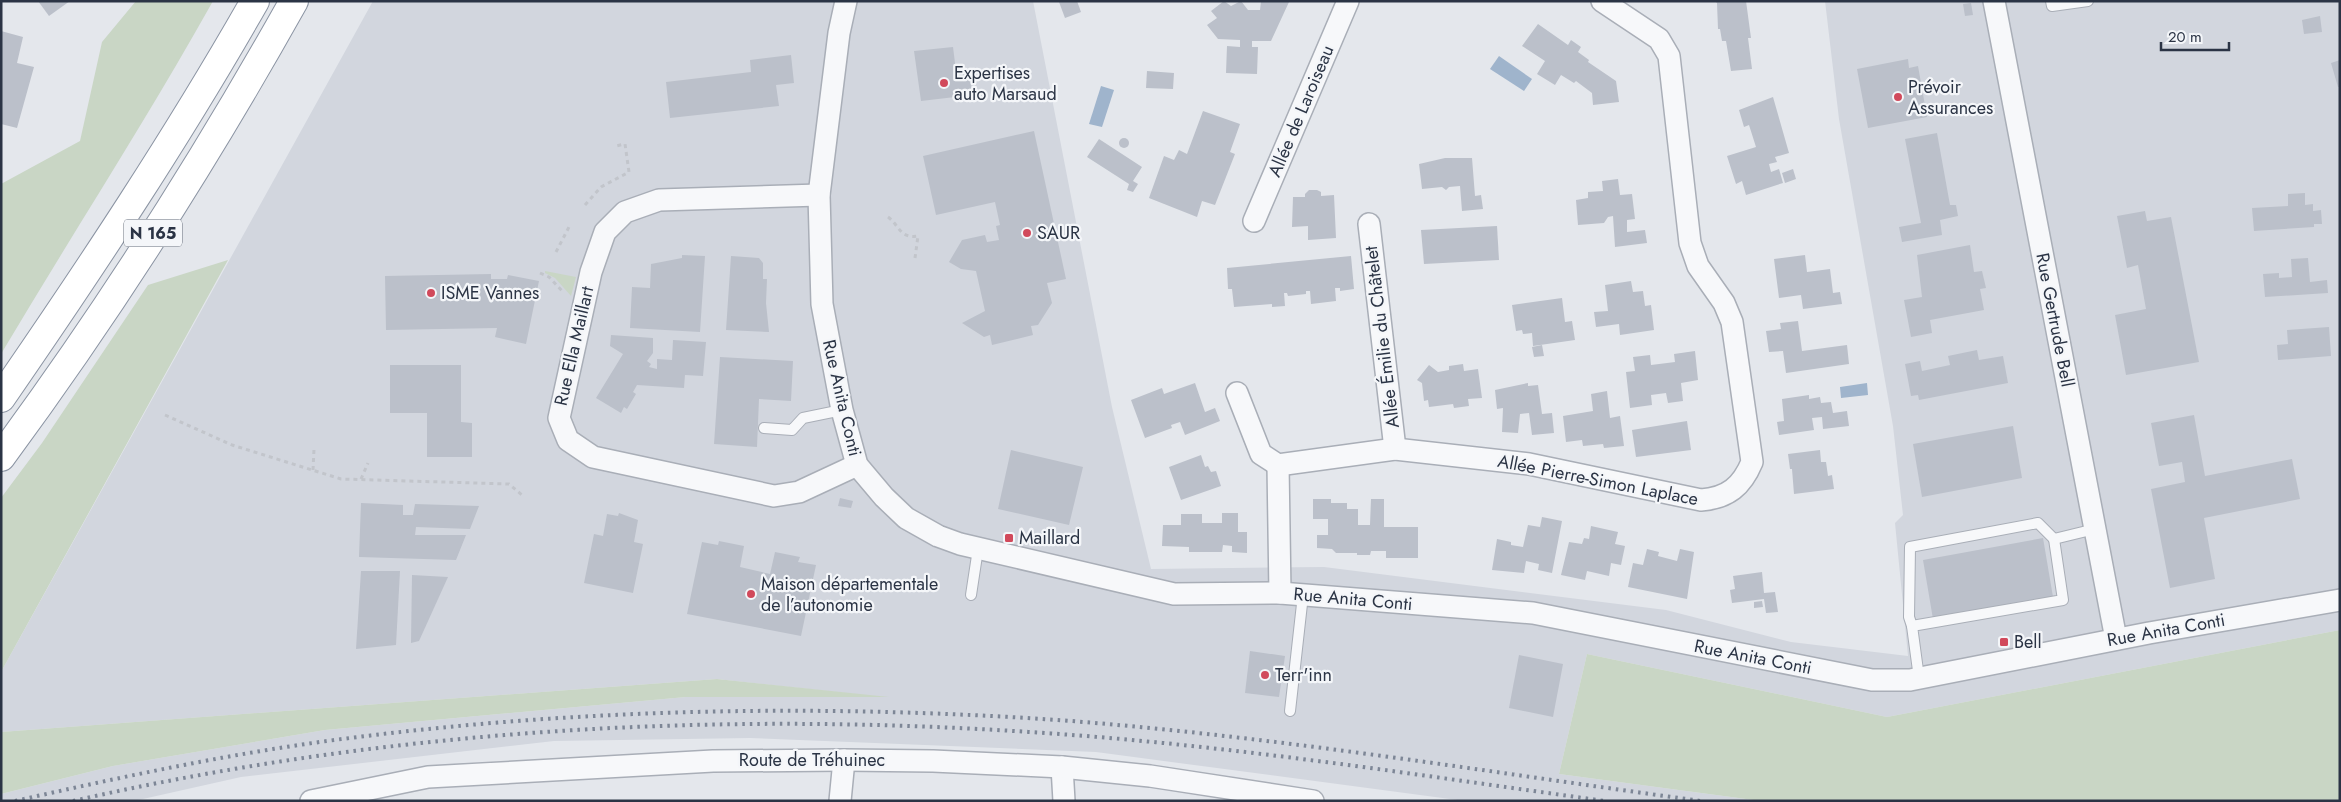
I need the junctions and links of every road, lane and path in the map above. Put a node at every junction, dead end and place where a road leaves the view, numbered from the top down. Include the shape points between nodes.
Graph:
1 (255, 1) edge
2 (294, 1) edge
3 (846, 1) edge
4 (1348, 1) edge
5 (1602, 1) edge
6 (1994, 1) edge
7 (2051, 1) edge
8 (2088, 1) edge
9 (616, 146) dead end
10 (819, 195) junction
11 (585, 205) dead end
12 (888, 217) dead end
13 (1254, 221) dead end
14 (1369, 224) dead end
15 (569, 227) dead end
16 (556, 252) dead end
17 (915, 258) dead end
18 (540, 273) dead end
19 (570, 299) dead end
20 (1237, 393) dead end
21 (1, 398) edge
22 (842, 410) junction
23 (166, 415) dead end
24 (764, 428) dead end
25 (314, 449) dead end
26 (1396, 449) junction
27 (1, 457) edge
28 (368, 463) dead end
29 (1278, 465) junction
30 (857, 466) junction
31 (313, 470) junction
32 (361, 479) junction
33 (522, 495) dead end
34 (2096, 529) junction
35 (2054, 540) junction
36 (978, 549) junction
37 (1280, 592) junction
38 (971, 595) dead end
39 (1303, 595) junction
40 (2340, 600) edge
41 (1912, 626) junction
42 (2116, 639) junction
43 (1919, 678) junction
44 (1290, 711) dead end
45 (844, 760) junction
46 (1062, 767) junction
47 (311, 801) edge
48 (840, 801) edge
49 (1064, 801) edge
50 (1313, 801) edge

1 - 21 highway, N 165 via 142,188
2 - 27 highway, N 165 via 193,172 75,352
3 - 10 street, Rue Anita Conti
4 - 13 street, Allée de Laroiseau
5 - 26 street, Allée Pierre-Simon Laplace via 1659,39 1669,56 1690,243 1698,266 1724,303 1732,322 1752,462 1746,478 1733,491 1717,499 1701,500 1529,464
6 - 34 street, Rue Gertrude Bell
7 - 8 lane via 2052,6
9 - 11 path via 625,144 629,172 601,187
10 - 22 street, Rue Anita Conti via 822,304
10 - 30 street, Rue Ella Maillart via 659,200 625,212 605,232 591,272 558,418 568,440 593,457 774,496 799,492
12 - 17 path via 902,234 918,236
14 - 26 street, Allée Émilie du Châtelet
15 - 16 path
18 - 19 path via 549,277
20 - 29 street via 1261,454
22 - 24 lane via 803,418 792,430
22 - 30 street, Rue Anita Conti
23 - 31 path via 232,445
25 - 31 path
26 - 29 street, Allée Pierre-Simon Laplace
28 - 32 path
29 - 37 street
30 - 36 street, Rue Anita Conti via 906,518 938,536
31 - 32 path via 341,479
32 - 33 path via 509,484
34 - 35 lane
34 - 42 street, Rue Gertrude Bell
35 - 41 lane via 2063,600
35 - 41 lane via 2038,523 1910,547 1909,617
36 - 37 street, Rue Anita Conti via 1174,594
36 - 38 lane
37 - 39 street, Rue Anita Conti
39 - 43 street, Rue Anita Conti via 1533,613 1872,680
39 - 44 lane
40 - 42 street, Rue Anita Conti
41 - 43 lane
42 - 43 street, Rue Anita Conti
45 - 46 street, Route de Tréhuinec
45 - 47 street, Route de Tréhuinec via 713,761 428,777
45 - 48 street
46 - 49 street
46 - 50 street, Route de Tréhuinec via 1150,776

